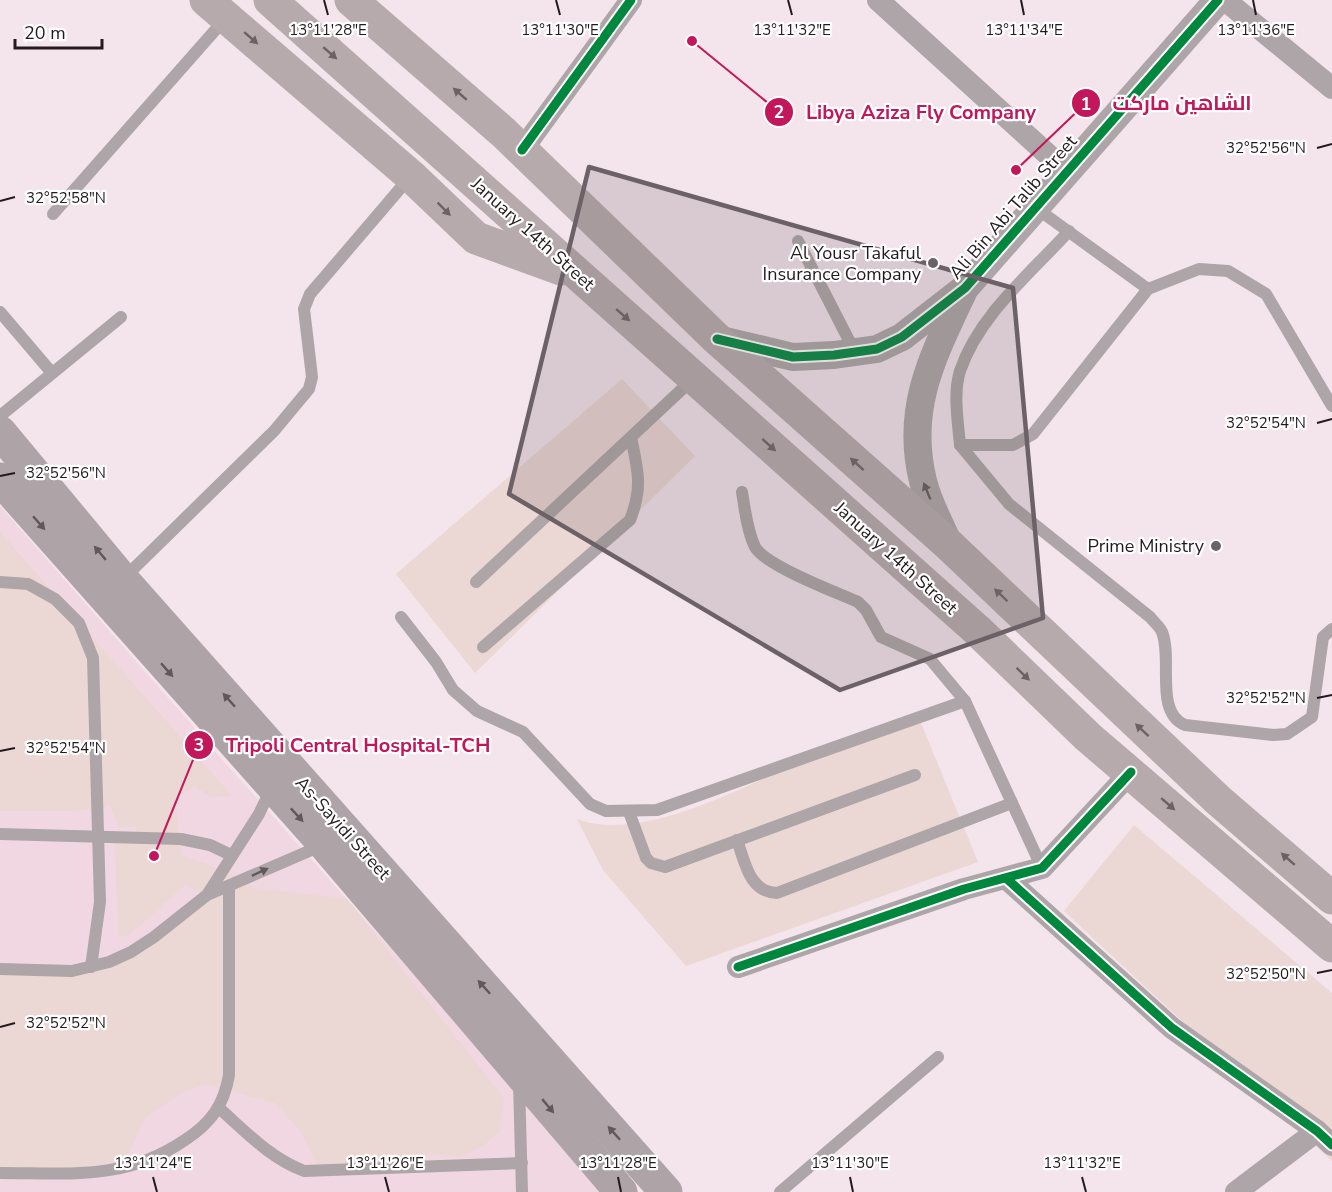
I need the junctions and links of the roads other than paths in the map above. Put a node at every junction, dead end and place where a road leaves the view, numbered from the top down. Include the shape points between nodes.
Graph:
1 (270, 0) edge
2 (351, 0) edge
3 (631, 0) edge
4 (878, 0) edge
5 (1218, 0) edge
6 (1225, 0) edge
7 (217, 9) edge
8 (1332, 88) edge
9 (513, 141) junction
10 (1066, 171) junction
11 (411, 176) junction
12 (1035, 207) junction
13 (53, 214) dead end
14 (1069, 231) junction
15 (798, 241) dead end
16 (579, 276) junction
17 (965, 288) junction
18 (1148, 289) junction
19 (0, 312) edge
20 (121, 317) dead end
21 (717, 339) junction
22 (855, 352) junction
23 (52, 373) junction
24 (695, 377) junction
25 (1332, 406) edge
26 (0, 416) edge
27 (0, 432) edge
28 (631, 437) junction
29 (960, 445) junction
30 (0, 479) edge
31 (742, 492) dead end
32 (949, 545) junction
33 (123, 580) junction
34 (0, 582) edge
35 (476, 582) dead end
36 (400, 617) dead end
37 (1332, 629) edge
38 (483, 647) dead end
39 (965, 701) junction
40 (1131, 772) junction
41 (915, 775) dead end
42 (271, 788) junction
43 (1012, 802) junction
44 (629, 812) junction
45 (0, 834) edge
46 (98, 837) junction
47 (737, 840) junction
48 (324, 844) junction
49 (231, 855) junction
50 (1042, 868) junction
51 (1007, 879) junction
52 (229, 886) junction
53 (207, 896) junction
54 (1332, 898) edge
55 (1332, 945) edge
56 (91, 967) junction
57 (738, 967) dead end
58 (0, 969) edge
59 (938, 1057) dead end
60 (519, 1073) junction
61 (219, 1108) junction
62 (1324, 1138) edge
63 (522, 1163) junction
64 (0, 1173) edge
65 (522, 1192) edge
66 (621, 1192) edge
67 (666, 1192) edge
68 (780, 1192) edge
69 (1236, 1192) edge

1 -> 16 highway, January 14th Street
9 -> 2 highway
3 - 9 street
4 - 10 street
5 - 10 street, Ali Bin Abi Talib Street
6 - 8 street
7 -> 11 highway
7 - 13 lane
9 - 21 highway
10 - 12 street, Ali Bin Abi Talib Street
11 -> 16 highway via 476,238
11 - 33 lane via 310,294 304,309 312,377 309,389 274,431
12 - 14 lane
12 - 17 street, Ali Bin Abi Talib Street
14 - 18 lane
14 - 29 lane via 981,326 960,373
15 - 22 lane
16 -> 24 highway, January 14th Street
17 - 22 street, Ali Bin Abi Talib Street via 903,337 877,349
32 -> 17 street, Ali Bin Abi Talib Street via 923,482 918,417 931,360
18 - 25 lane via 1199,269 1228,271 1266,294
18 - 29 lane via 1033,434 1012,445
19 - 23 lane
20 - 23 lane
21 - 22 street, Ali Bin Abi Talib Street via 793,357
32 -> 21 highway
23 - 26 lane
24 - 28 lane
24 -> 40 highway, January 14th Street
33 -> 27 main road, As-Sayidi Street
28 - 35 lane
28 - 38 lane via 640,476 639,496 630,520
29 - 37 lane via 1009,504 1150,617 1162,632 1169,710 1176,721 1251,733 1287,734 1312,717 1323,637
30 -> 42 main road, As-Sayidi Street
31 - 39 lane via 756,549 792,573 858,602 867,610 881,637 930,659
54 -> 32 highway via 1140,729
67 -> 33 main road, As-Sayidi Street
34 - 46 lane via 28,584 55,599 79,623 93,658
36 - 44 lane via 453,690 477,711 523,732 590,804 606,811
39 - 43 lane
39 - 44 lane via 723,789 657,810
40 - 50 street
40 -> 55 highway, January 14th Street
41 - 47 lane
42 -> 48 main road, As-Sayidi Street
42 - 49 lane via 259,814
43 - 47 lane via 777,893 768,893 754,883
43 - 50 lane
44 - 47 lane via 646,858 658,866 672,865
45 - 46 lane
46 - 49 lane via 195,840
46 - 56 lane via 100,902
52 -> 48 lane
48 - 60 main road, As-Sayidi Street
49 - 53 lane
50 - 51 street
51 - 57 street
51 - 62 street via 1172,1028
52 - 53 lane
52 - 61 lane via 229,1075
53 - 56 lane via 131,952
56 - 58 lane via 54,971
59 - 68 lane
60 - 63 lane
60 -> 66 main road, As-Sayidi Street
61 - 63 lane via 272,1154 304,1171
61 - 64 lane via 204,1127 180,1144 132,1167 96,1174
62 - 69 street
63 - 65 lane

